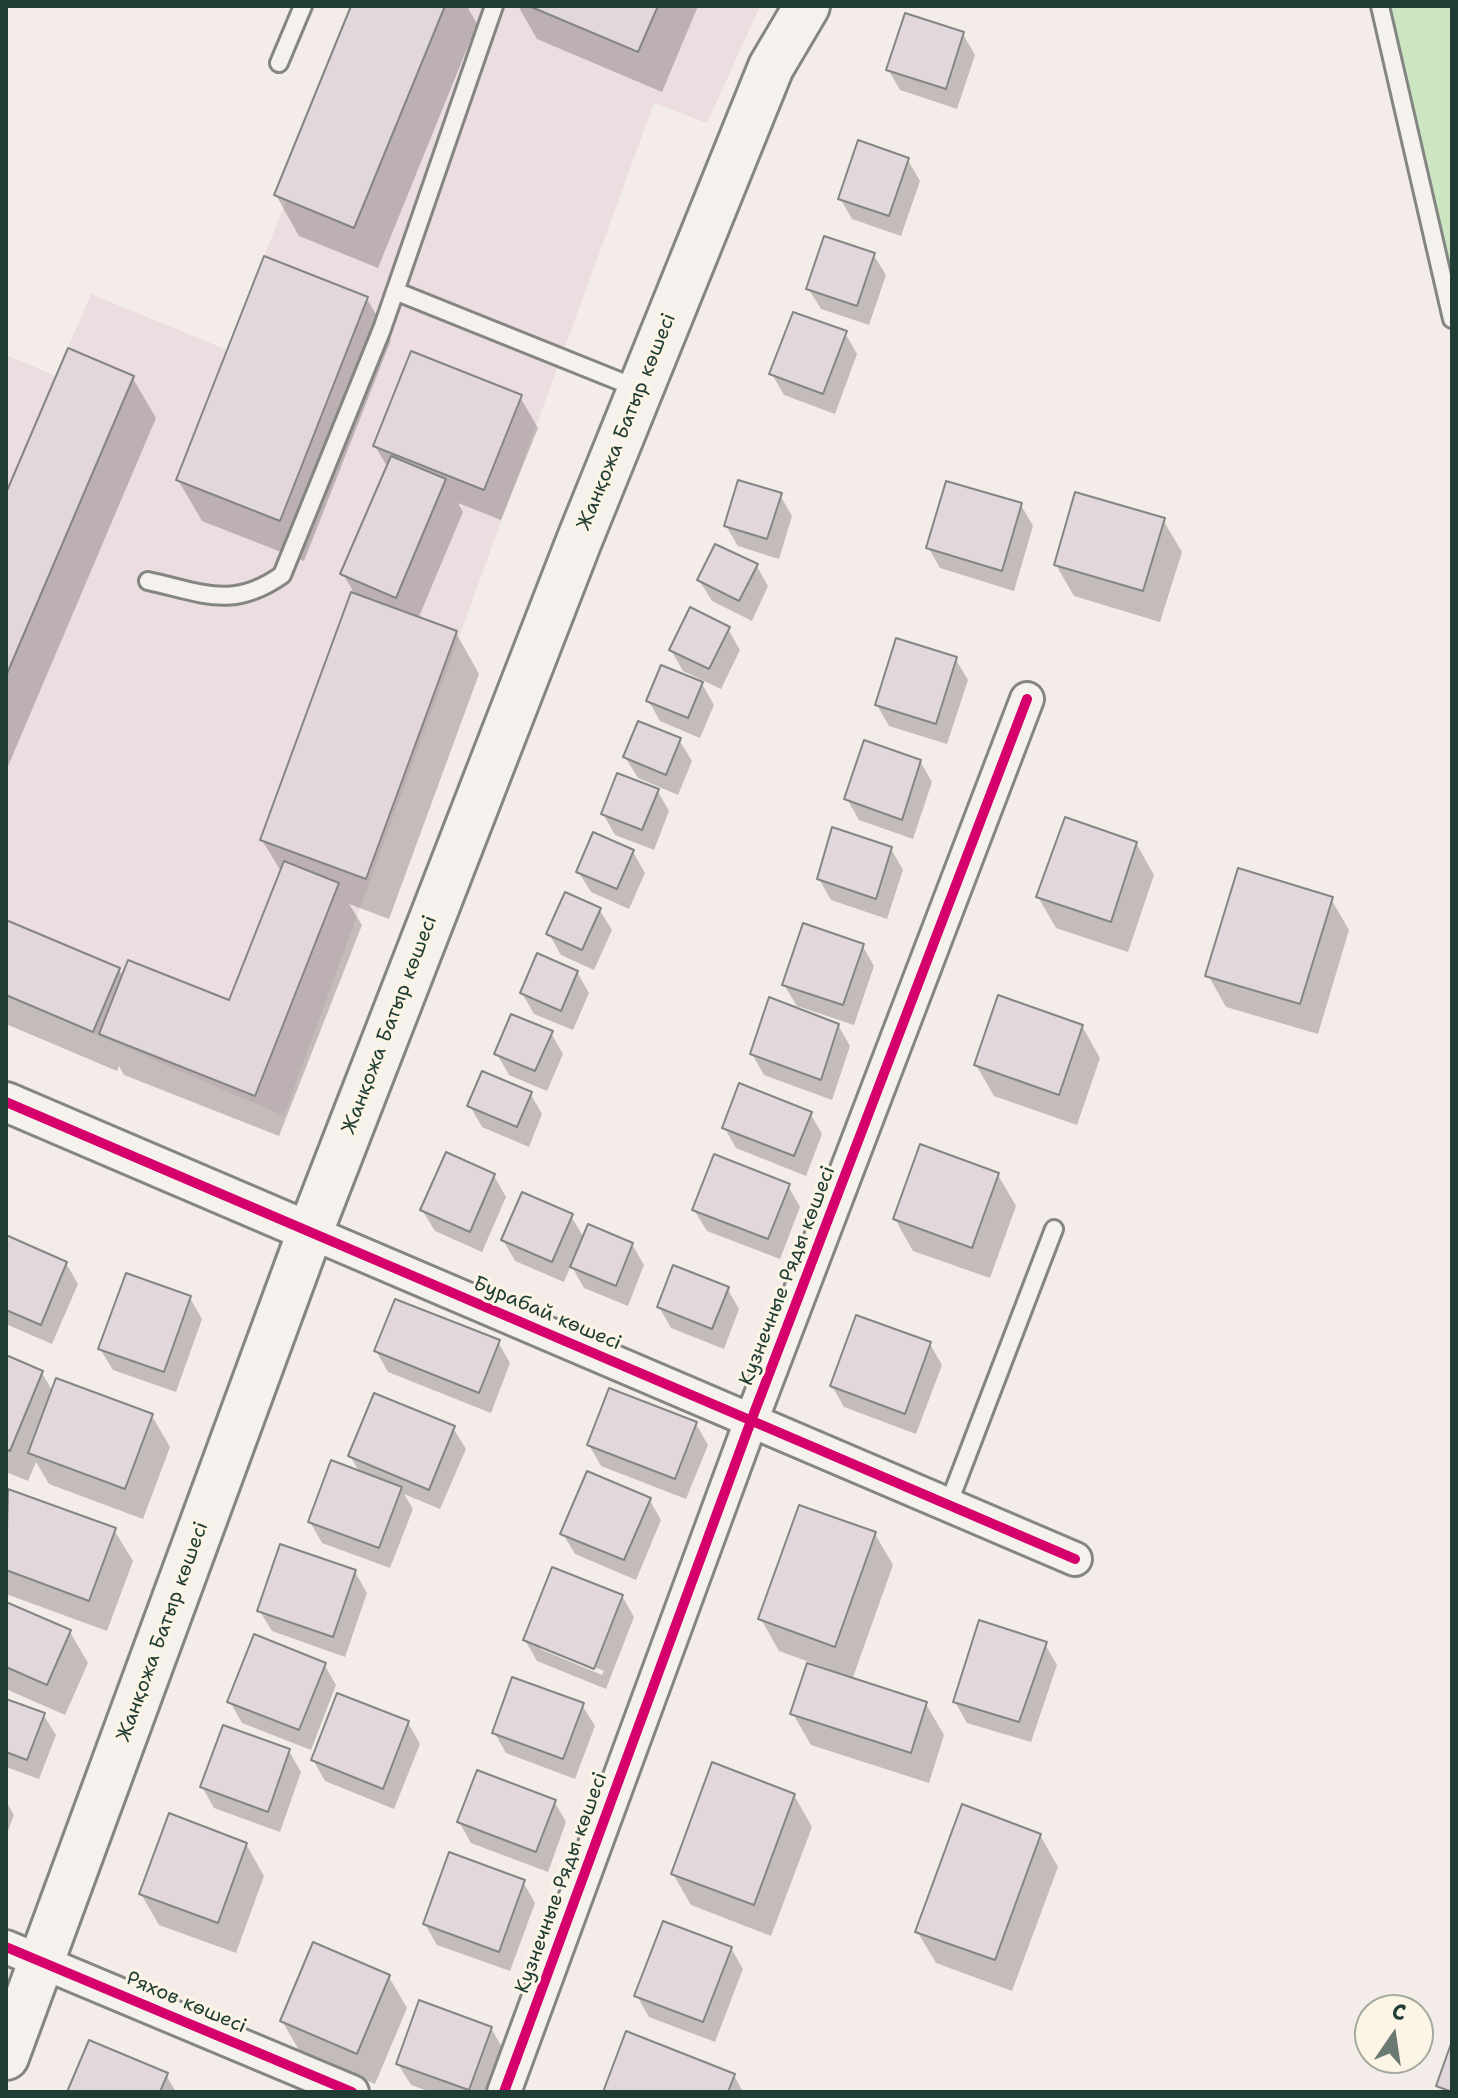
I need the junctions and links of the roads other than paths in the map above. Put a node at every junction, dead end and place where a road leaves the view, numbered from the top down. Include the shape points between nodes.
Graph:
1 (303, 6) edge
2 (494, 6) edge
3 (807, 6) edge
4 (1380, 6) edge
5 (279, 63) dead end
6 (395, 291) junction
7 (1452, 319) edge
8 (641, 389) junction
9 (148, 581) dead end
10 (1027, 699) dead end
11 (6, 1102) edge
12 (1054, 1229) dead end
13 (310, 1232) junction
14 (751, 1421) junction
15 (948, 1505) junction
16 (1075, 1559) dead end
17 (24, 1954) edge
18 (6, 2057) edge
19 (352, 2092) edge
20 (504, 2092) edge

1 - 5 lane
2 - 6 lane
3 - 8 main road, Жанқожа Батыр көшесі via 771,67
4 - 7 lane
6 - 8 lane
6 - 9 lane via 282,575 260,591 230,598
8 - 13 main road, Жанқожа Батыр көшесі
10 - 14 street, Кузнечные Ряды көшесі
11 - 13 street, Бурабай көшесі
12 - 15 lane
13 - 14 street, Бурабай көшесі
13 - 17 main road, Жанқожа Батыр көшесі
14 - 15 street, Бурабай көшесі
14 - 20 street, Кузнечные Ряды көшесі
15 - 16 street, Бурабай көшесі
17 - 18 main road, Жанқожа Батыр көшесі
17 - 19 street, Ряхов көшесі

